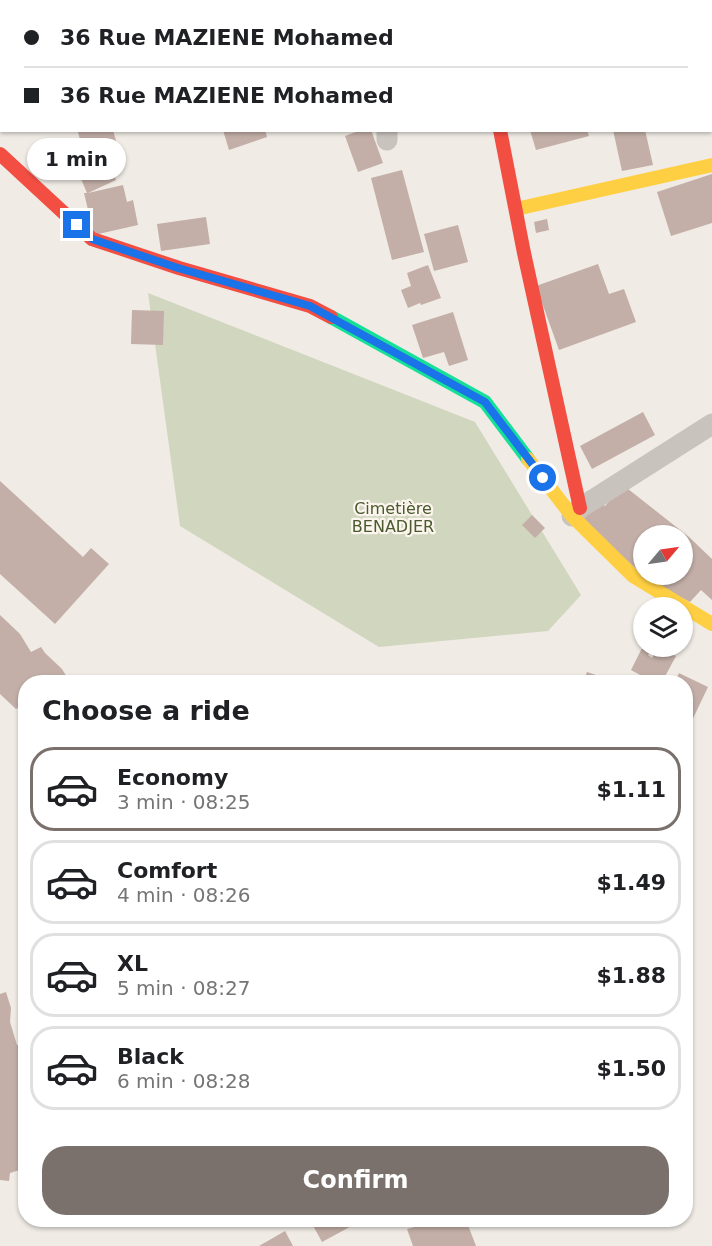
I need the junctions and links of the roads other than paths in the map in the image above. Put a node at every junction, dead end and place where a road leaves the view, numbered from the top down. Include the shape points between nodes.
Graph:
1 (500, 132) edge
2 (0, 154) edge
3 (712, 165) edge
4 (516, 209) junction
5 (712, 424) edge
6 (576, 512) junction
7 (712, 624) edge

1 - 4 street
2 - 6 street via 92,239 310,306 485,402
3 - 4 street
4 - 6 street
5 - 6 street
6 - 7 street via 633,576

